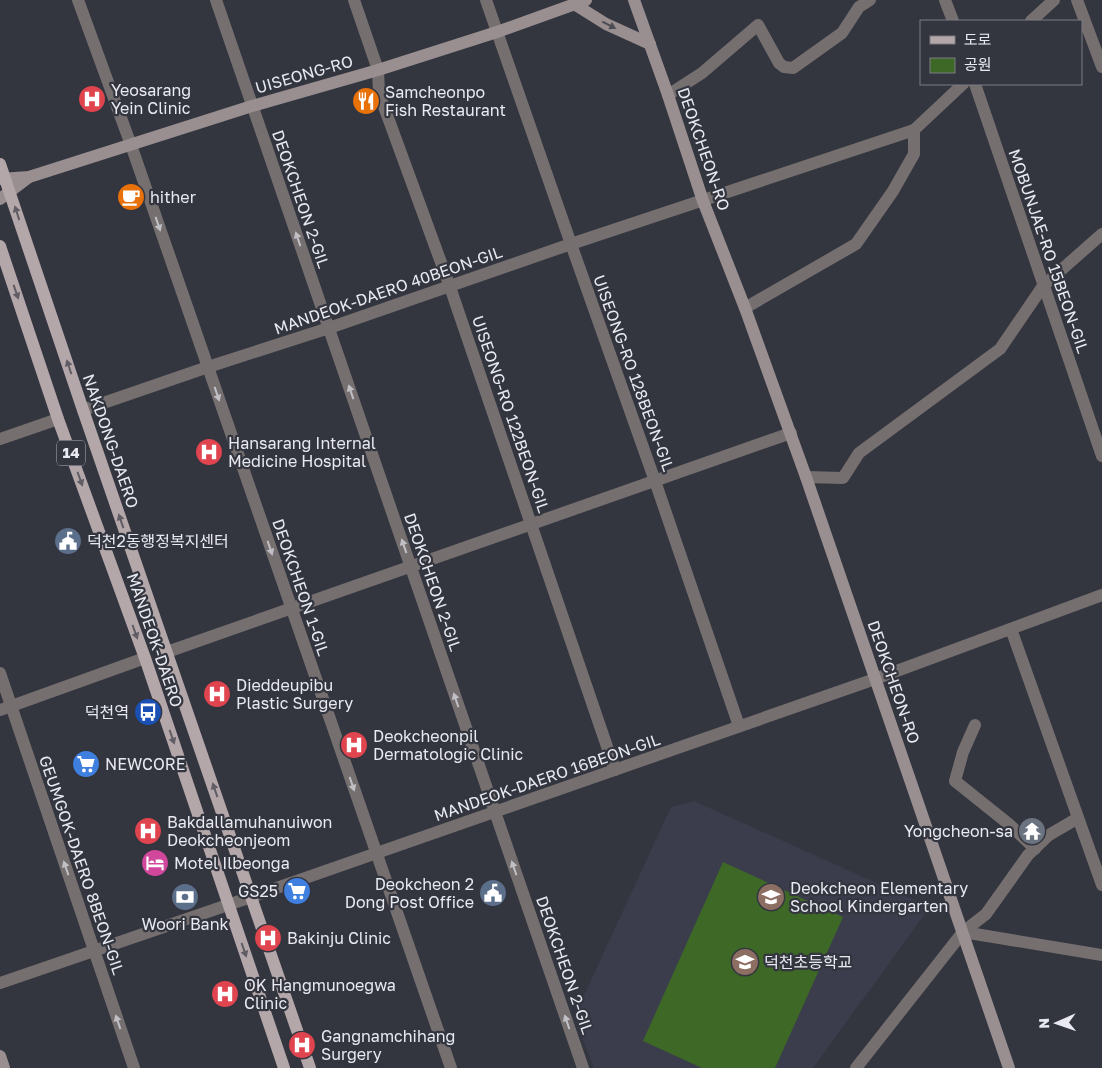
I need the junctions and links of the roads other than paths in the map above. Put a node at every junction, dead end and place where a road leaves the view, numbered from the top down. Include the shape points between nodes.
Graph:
1 (78, 0) edge
2 (216, 0) edge
3 (354, 0) edge
4 (486, 0) edge
5 (634, 0) edge
6 (870, 0) edge
7 (945, 0) edge
8 (1054, 0) edge
9 (1077, 0) edge
10 (579, 1) edge
11 (953, 20) edge
12 (1032, 20) edge
13 (497, 32) junction
14 (650, 44) junction
15 (1102, 67) edge
16 (378, 70) junction
17 (962, 85) edge
18 (975, 85) edge
19 (668, 95) junction
20 (252, 106) junction
21 (914, 130) junction
22 (130, 145) junction
23 (0, 164) edge
24 (29, 177) junction
25 (3, 179) edge
26 (5, 196) edge
27 (703, 201) junction
28 (1102, 234) edge
29 (571, 244) junction
30 (0, 246) edge
31 (1043, 286) junction
32 (450, 287) junction
33 (745, 308) junction
34 (329, 328) junction
35 (208, 367) junction
36 (83, 410) junction
37 (58, 419) junction
38 (790, 433) junction
39 (0, 439) edge
40 (1102, 456) edge
41 (806, 477) junction
42 (655, 481) junction
43 (531, 524) junction
44 (411, 566) junction
45 (1102, 595) edge
46 (291, 608) junction
47 (1012, 629) junction
48 (167, 652) junction
49 (145, 658) junction
50 (0, 673) edge
51 (875, 679) junction
52 (6, 708) edge
53 (975, 725) dead end
54 (739, 726) junction
55 (615, 770) junction
56 (495, 812) junction
57 (1078, 818) junction
58 (1035, 849) junction
59 (377, 854) junction
60 (1101, 881) edge
61 (251, 898) junction
62 (229, 904) junction
63 (963, 932) junction
64 (94, 952) junction
65 (1102, 956) edge
66 (0, 983) edge
67 (0, 1056) edge
68 (4, 1068) edge
69 (134, 1068) edge
70 (284, 1068) edge
71 (310, 1068) edge
72 (451, 1068) edge
73 (583, 1068) edge
74 (856, 1068) edge
75 (1009, 1068) edge

1 - 22 street, DEOKCHEON 1-GIL
2 - 20 street, DEOKCHEON 2-GIL
3 - 16 street, UISEONG-RO 122BEON-GIL
4 - 13 street, UISEONG-RO 128BEON-GIL
5 - 14 main road, DEOKCHEON-RO
6 - 19 street via 859,8 842,33 793,68 779,63 758,25 702,73
7 - 11 street
8 - 12 street
9 - 15 street
10 - 13 main road, UISEONG-RO
10 -> 14 main road via 606,24
13 - 16 main road, UISEONG-RO
13 - 29 street, UISEONG-RO 128BEON-GIL
14 - 19 main road, DEOKCHEON-RO
16 - 20 main road, UISEONG-RO
16 - 32 street, UISEONG-RO 122BEON-GIL via 379,93
17 - 21 street
18 - 31 street, MOBUNJAE-RO 15BEON-GIL
19 - 27 main road, DEOKCHEON-RO
20 - 22 main road, UISEONG-RO
34 -> 20 street, DEOKCHEON 2-GIL
21 - 27 street, MANDEOK-DAERO 40BEON-GIL
21 - 33 street via 914,154 856,244
22 - 24 main road, UISEONG-RO
22 -> 35 street, DEOKCHEON 1-GIL
23 - 25 main road, NAKDONG-DAERO
24 - 25 main road, UISEONG-RO
24 - 26 main road, UISEONG-RO
25 - 26 main road, NAKDONG-DAERO
36 -> 26 main road, NAKDONG-DAERO
27 - 29 street, MANDEOK-DAERO 40BEON-GIL
27 - 33 main road, DEOKCHEON-RO
28 - 31 street
29 - 32 street, MANDEOK-DAERO 40BEON-GIL
29 - 42 street, UISEONG-RO 128BEON-GIL
30 -> 37 main road, MANDEOK-DAERO / 14
31 - 40 street, MOBUNJAE-RO 15BEON-GIL
31 - 41 street via 1000,349 859,453 843,478
32 - 34 street, MANDEOK-DAERO 40BEON-GIL
32 - 43 street, UISEONG-RO 122BEON-GIL
33 - 38 main road, DEOKCHEON-RO
34 - 35 street, MANDEOK-DAERO 40BEON-GIL
44 -> 34 street, DEOKCHEON 2-GIL
35 - 36 street, MANDEOK-DAERO 40BEON-GIL
35 -> 46 street, DEOKCHEON 1-GIL
48 -> 36 main road, NAKDONG-DAERO
37 - 39 street
37 -> 49 main road, MANDEOK-DAERO / 14
38 - 41 main road, DEOKCHEON-RO
38 - 42 street
41 - 51 main road, DEOKCHEON-RO
42 - 43 street
42 - 54 street, UISEONG-RO 128BEON-GIL
43 - 44 street
43 - 55 street, UISEONG-RO 122BEON-GIL
44 - 46 street
56 -> 44 street, DEOKCHEON 2-GIL
45 - 47 street, MANDEOK-DAERO 16BEON-GIL
46 - 48 street
46 -> 59 street, DEOKCHEON 1-GIL
47 - 51 street, MANDEOK-DAERO 16BEON-GIL
47 - 57 street
61 -> 48 main road, NAKDONG-DAERO
49 - 52 street
49 -> 62 main road, MANDEOK-DAERO / 14
50 - 52 street, GEUMGOK-DAERO 8BEON-GIL
51 - 54 street, MANDEOK-DAERO 16BEON-GIL
51 - 63 main road, DEOKCHEON-RO
64 -> 52 street, GEUMGOK-DAERO 8BEON-GIL
53 - 58 street via 955,781
54 - 55 street, MANDEOK-DAERO 16BEON-GIL
55 - 56 street, MANDEOK-DAERO 16BEON-GIL
56 - 59 street, MANDEOK-DAERO 16BEON-GIL
73 -> 56 street, DEOKCHEON 2-GIL
57 - 58 street via 1049,835
57 - 60 street
58 - 63 street via 986,914
59 - 61 street, MANDEOK-DAERO 16BEON-GIL
59 - 72 street, DEOKCHEON 1-GIL
61 - 62 street, MANDEOK-DAERO 16BEON-GIL
61 - 71 main road, NAKDONG-DAERO
62 - 64 street, MANDEOK-DAERO 16BEON-GIL
62 -> 70 main road, MANDEOK-DAERO
63 - 65 street
63 - 74 street
63 - 75 main road, DEOKCHEON-RO
64 - 66 street, MANDEOK-DAERO 16BEON-GIL
69 -> 64 street, GEUMGOK-DAERO 8BEON-GIL
67 - 68 main road

